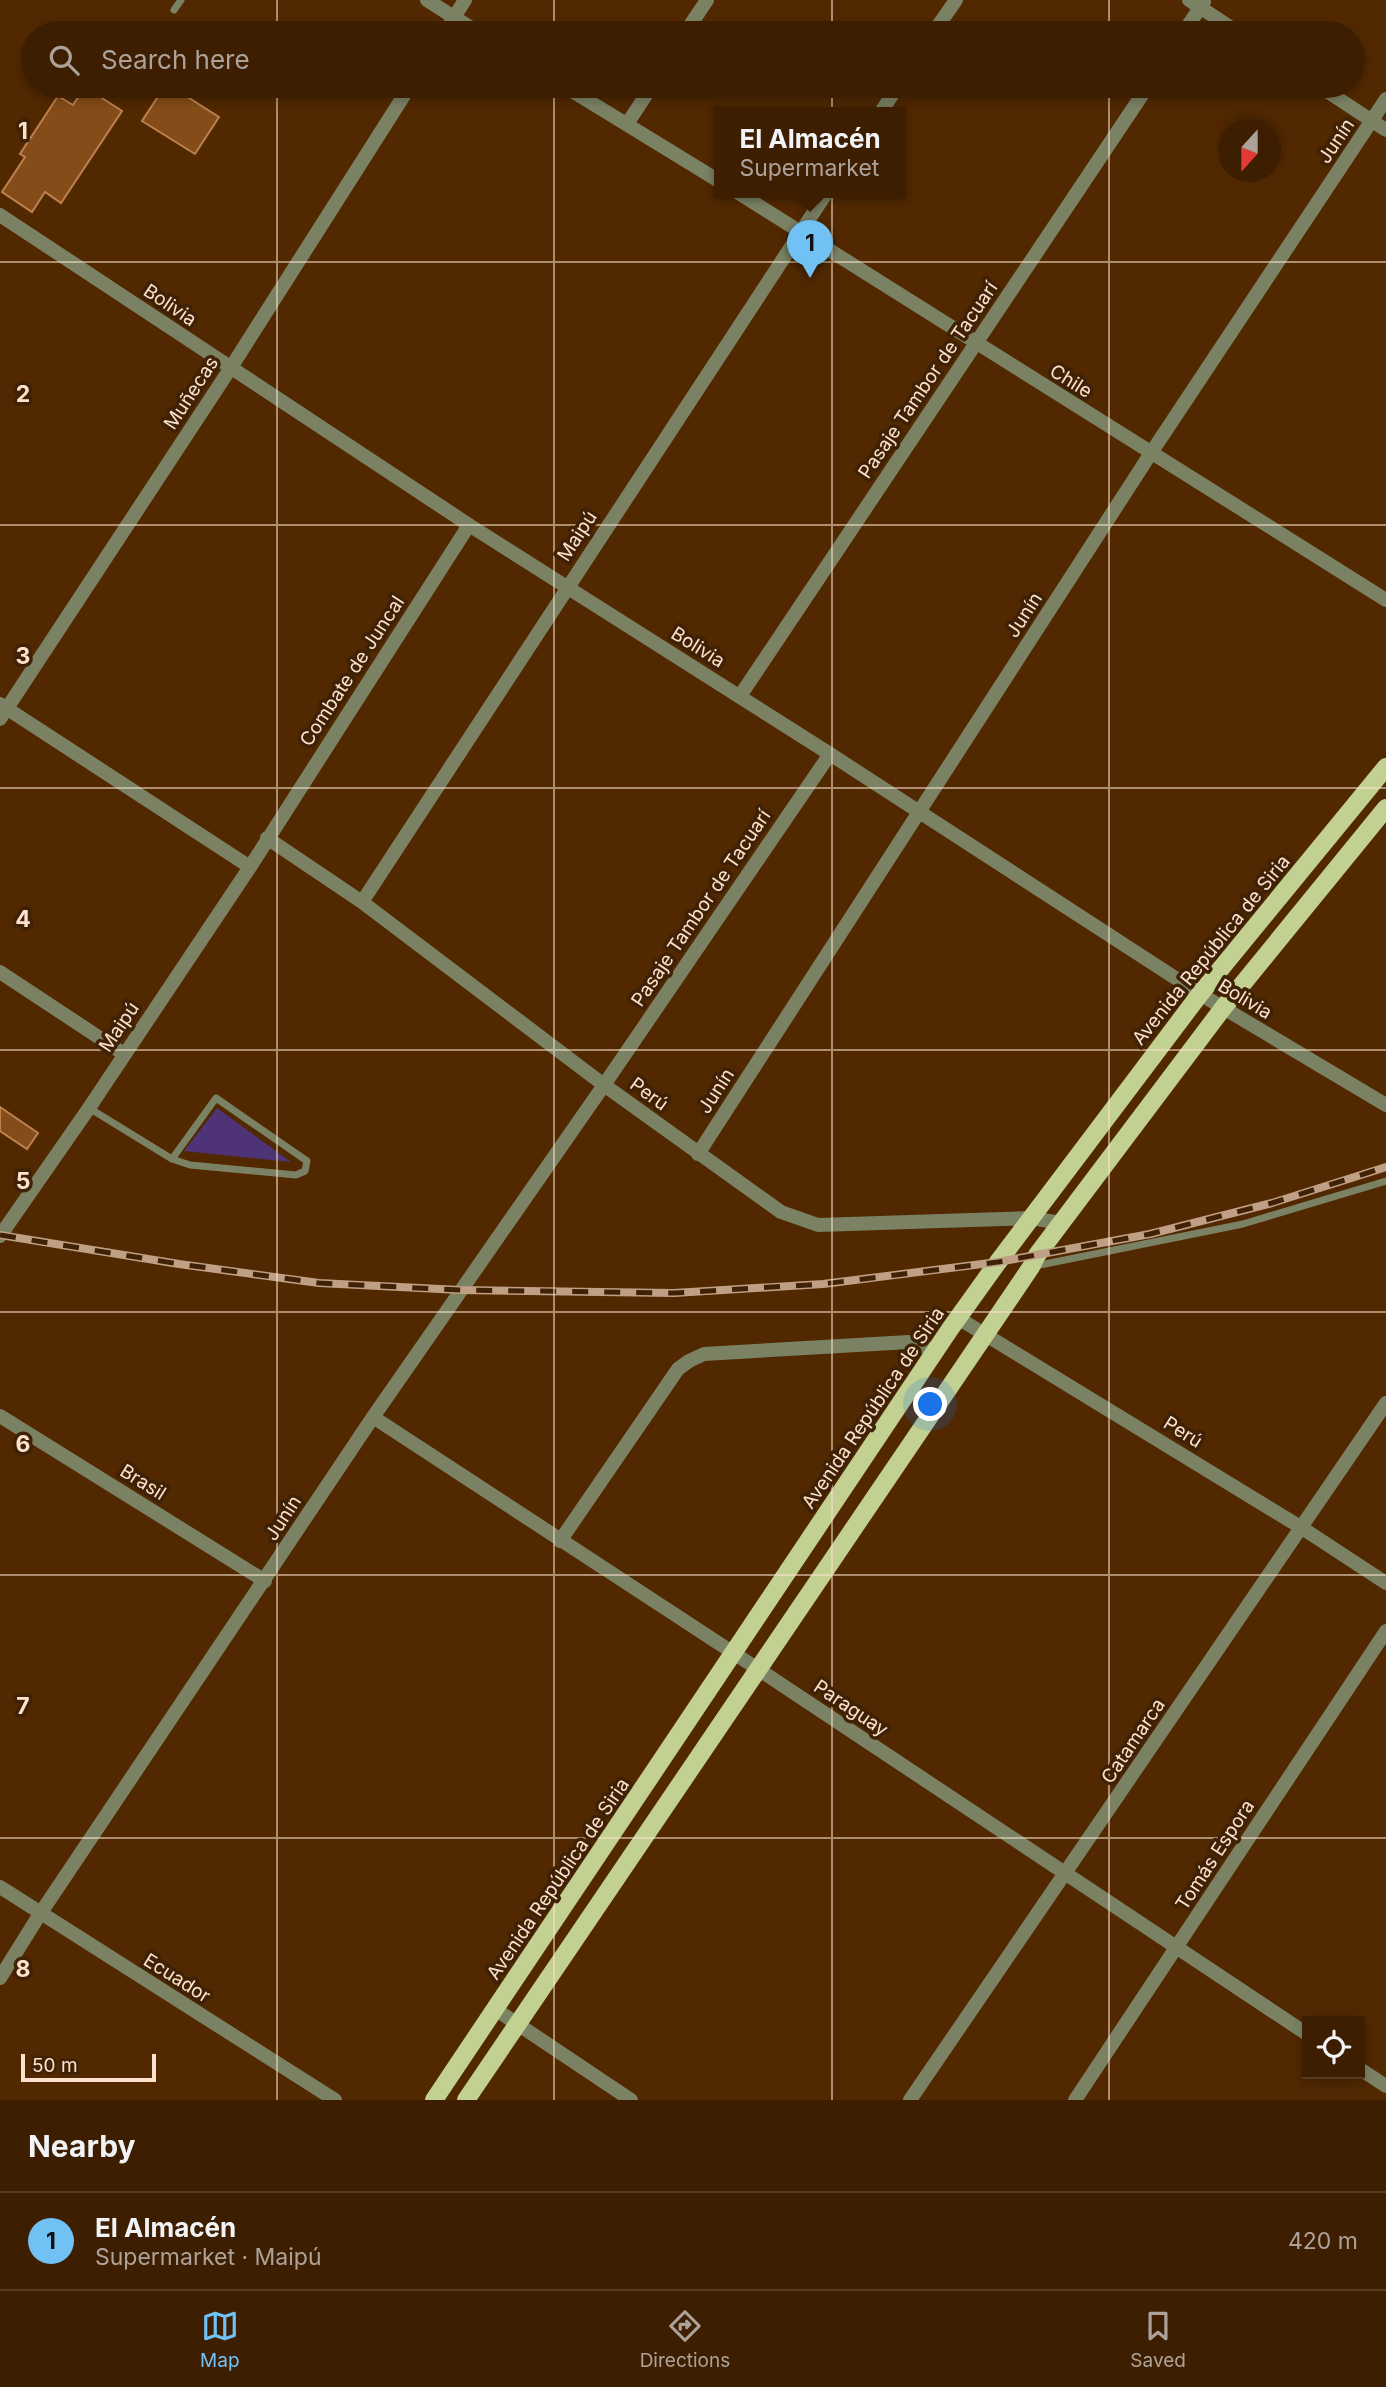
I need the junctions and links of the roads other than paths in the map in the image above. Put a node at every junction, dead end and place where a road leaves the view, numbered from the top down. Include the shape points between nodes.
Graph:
1 (181, 0) edge
2 (427, 0) edge
3 (465, 0) edge
4 (707, 0) edge
5 (956, 0) edge
6 (1198, 3) edge
7 (174, 10) dead end
8 (454, 18) junction
9 (452, 21) edge
10 (459, 21) edge
11 (693, 21) edge
12 (941, 21) edge
13 (1190, 21) edge
14 (1223, 21) edge
15 (402, 98) edge
16 (584, 98) edge
17 (644, 98) edge
18 (1140, 98) edge
19 (1337, 98) edge
20 (1386, 99) edge
21 (1372, 121) junction
22 (626, 124) junction
23 (1386, 130) edge
24 (714, 178) edge
25 (747, 198) edge
26 (823, 198) edge
27 (0, 215) edge
28 (801, 231) junction
29 (976, 344) junction
30 (230, 369) junction
31 (1152, 453) junction
32 (470, 525) junction
33 (566, 586) junction
34 (1386, 600) edge
35 (740, 696) junction
36 (2, 711) edge
37 (830, 754) junction
38 (1386, 767) edge
39 (1386, 808) edge
40 (919, 812) junction
41 (268, 838) junction
42 (250, 867) junction
43 (362, 902) junction
44 (0, 972) edge
45 (1200, 994) junction
46 (1223, 1008) junction
47 (124, 1054) junction
48 (604, 1085) junction
49 (1384, 1105) edge
50 (89, 1108) junction
51 (698, 1154) junction
52 (172, 1158) junction
53 (1386, 1181) edge
54 (1031, 1218) junction
55 (1061, 1223) junction
56 (0, 1236) edge
57 (1031, 1267) junction
58 (958, 1318) junction
59 (986, 1333) junction
60 (936, 1351) junction
61 (1386, 1403) edge
62 (0, 1416) edge
63 (373, 1417) junction
64 (1301, 1528) junction
65 (560, 1541) junction
66 (265, 1580) junction
67 (1386, 1583) edge
68 (1386, 1631) edge
69 (734, 1654) junction
70 (758, 1669) junction
71 (1066, 1875) junction
72 (0, 1888) edge
73 (40, 1914) junction
74 (1177, 1948) junction
75 (0, 1978) edge
76 (495, 2009) junction
77 (517, 2024) junction
78 (1302, 2031) edge
79 (1365, 2072) edge
80 (1386, 2086) edge
81 (335, 2100) edge
82 (433, 2100) edge
83 (466, 2100) edge
84 (631, 2100) edge
85 (910, 2100) edge
86 (1075, 2100) edge

1 - 7 lane
2 - 8 street
3 - 8 street
4 - 11 street
5 - 12 street
6 - 13 street
6 - 14 street
8 - 9 street
8 - 10 street
15 - 30 street, Muñecas
16 - 22 street
17 - 22 street
18 - 29 street, Pasaje Tambor de Tacuarí
19 - 21 street
20 - 21 street, Junín
21 - 23 street
21 - 31 street, Junín
22 - 24 street
25 - 28 street, Chile
26 - 28 street, Maipú
27 - 30 street, Bolivia
28 - 29 street, Chile
28 - 33 street, Maipú
29 - 31 street, Chile
29 - 35 street, Pasaje Tambor de Tacuarí
30 - 32 street, Bolivia
30 - 36 street, Muñecas
31 - 34 street, Chile
31 - 40 street, Junín
32 - 33 street, Bolivia
32 - 41 street, Combate de Juncal
33 - 35 street, Bolivia
33 - 43 street, Maipú
35 - 37 street, Bolivia
36 - 42 street
37 - 40 street, Bolivia
37 - 48 street, Pasaje Tambor de Tacuarí
38 - 45 main road, Avenida República de Siria
39 - 46 main road
40 - 45 street, Bolivia
40 - 51 street, Junín
41 - 42 street, Maipú
41 - 43 street, Perú
42 - 47 street, Maipú
43 - 48 street, Perú
44 - 47 street
45 - 46 street, Bolivia
45 - 54 main road, Avenida República de Siria
46 - 49 street, Bolivia
46 - 55 main road
47 - 50 street, Maipú
48 - 51 street, Perú
48 - 63 street, Junín
50 - 52 lane
50 - 56 street, Maipú
51 - 54 street, Perú via 781,1212 818,1225
52 - 52 lane via 190,1165 296,1175 305,1171 307,1161 216,1098
53 - 57 lane via 1243,1224
54 - 55 street, Perú
54 - 58 main road, Avenida República de Siria
55 - 57 main road
57 - 59 main road
58 - 59 street, Perú
58 - 60 main road, Avenida República de Siria
59 - 64 street, Perú
59 - 70 main road
60 - 65 street via 909,1342 704,1354 689,1361 678,1370
60 - 69 main road, Avenida República de Siria
61 - 64 street, Catamarca
62 - 66 street, Brasil
63 - 65 street, Paraguay
63 - 66 street, Junín
64 - 67 street, Perú
64 - 71 street, Catamarca
65 - 69 street, Paraguay
66 - 73 street, Junín
68 - 74 street, Tomás Espora
69 - 70 street, Paraguay
69 - 76 main road, Avenida República de Siria
70 - 71 street, Paraguay
70 - 77 main road
71 - 74 street, Paraguay
71 - 85 street, Catamarca
72 - 73 street, Ecuador
73 - 75 street, Junín
73 - 81 street, Ecuador
74 - 78 street, Paraguay
74 - 86 street, Tomás Espora
76 - 77 street
76 - 82 main road, Avenida República de Siria
77 - 83 main road
77 - 84 street
79 - 80 street

